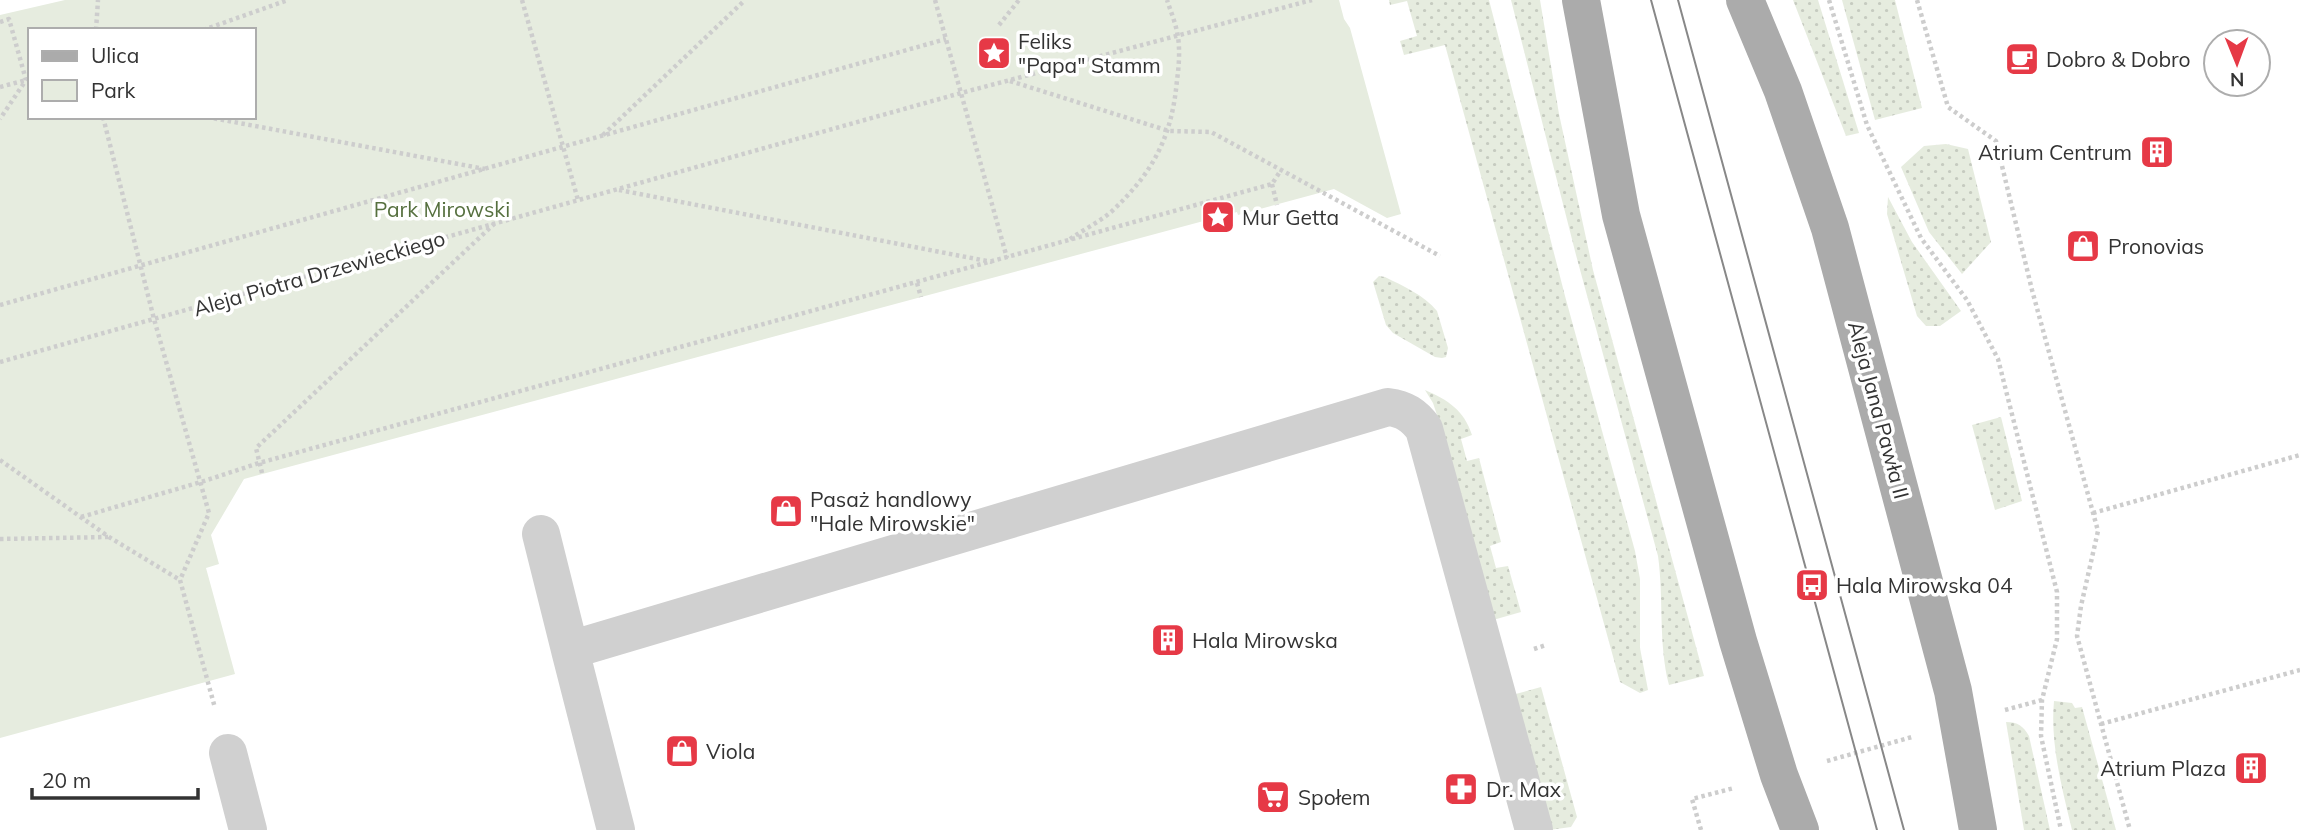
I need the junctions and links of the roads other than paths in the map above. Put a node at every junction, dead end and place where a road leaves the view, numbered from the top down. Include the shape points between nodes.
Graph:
1 (1581, 0) edge
2 (1745, 0) edge
3 (541, 534) dead end
4 (570, 650) junction
5 (228, 753) road end
6 (248, 830) edge
7 (616, 830) edge
8 (1534, 830) edge
9 (1800, 830) edge
10 (1978, 830) edge

1 - 9 main road via 1621,215 1738,641
2 - 10 main road, Aleja Jana Pawła II via 1830,228 1953,691
3 - 4 lane
4 - 7 lane
4 - 8 lane via 1352,417 1397,408 1416,418 1424,429
5 - 6 lane

